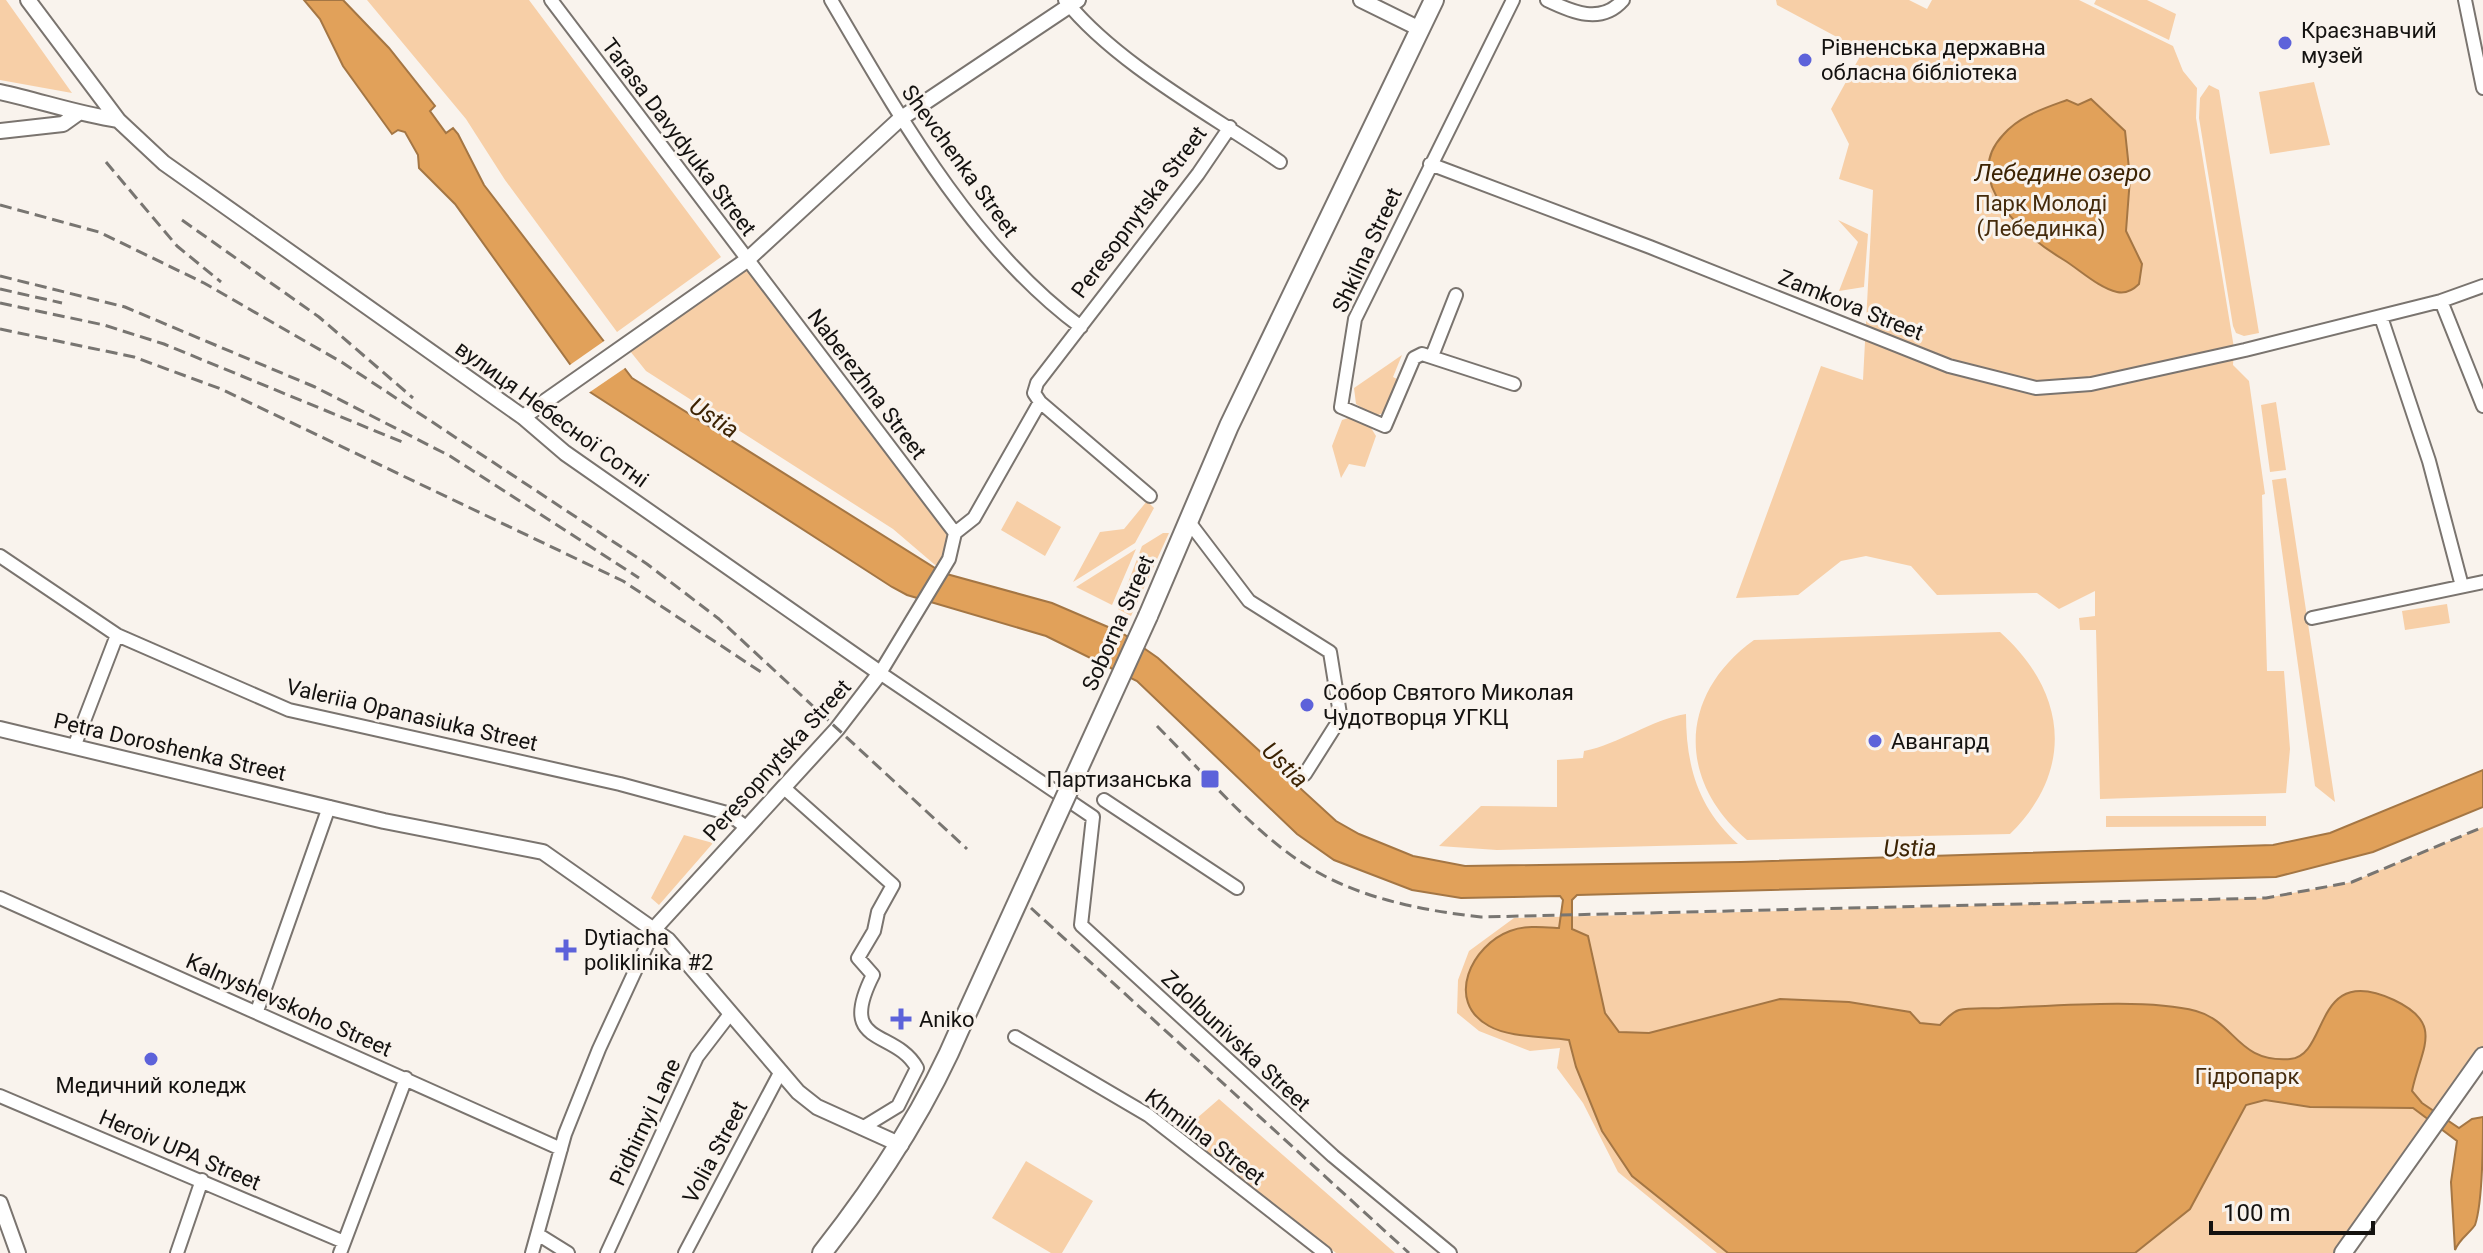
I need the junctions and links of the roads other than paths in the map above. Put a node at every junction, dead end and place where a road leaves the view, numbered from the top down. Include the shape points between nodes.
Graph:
1 (28, 0) edge
2 (551, 0) edge
3 (831, 0) edge
4 (1361, 0) edge
5 (1434, 0) edge
6 (1513, 0) edge
7 (1547, 0) edge
8 (1623, 0) edge
9 (2465, 0) edge
10 (1071, 2) edge
11 (1420, 29) junction
12 (2483, 88) edge
13 (0, 92) edge
14 (77, 114) junction
15 (900, 119) junction
16 (118, 120) junction
17 (1230, 127) junction
18 (0, 131) edge
19 (1280, 162) dead end
20 (1430, 164) junction
21 (747, 260) junction
22 (2483, 286) edge
23 (1456, 295) dead end
24 (2441, 301) junction
25 (2381, 317) junction
26 (1081, 327) junction
27 (1432, 356) junction
28 (1514, 384) dead end
29 (1040, 402) junction
30 (2483, 406) edge
31 (523, 417) junction
32 (1150, 496) dead end
33 (1189, 522) junction
34 (955, 533) junction
35 (0, 556) edge
36 (2483, 582) edge
37 (2462, 586) junction
38 (2312, 618) dead end
39 (117, 635) junction
40 (880, 673) junction
41 (0, 729) edge
42 (74, 747) junction
43 (1305, 774) dead end
44 (783, 787) junction
45 (1104, 800) dead end
46 (329, 807) junction
47 (1093, 817) joint
48 (746, 827) junction
49 (1237, 888) dead end
50 (0, 898) edge
51 (655, 928) junction
52 (257, 1011) junction
53 (730, 1014) junction
54 (1015, 1037) dead end
55 (2483, 1056) edge
56 (781, 1071) junction
57 (406, 1078) junction
58 (0, 1096) edge
59 (862, 1128) junction
60 (901, 1145) junction
61 (561, 1149) junction
62 (202, 1180) junction
63 (0, 1203) edge
64 (539, 1235) junction
65 (342, 1247) edge
66 (18, 1253) edge
67 (177, 1253) edge
68 (532, 1253) edge
69 (568, 1253) edge
70 (607, 1253) edge
71 (685, 1253) edge
72 (823, 1253) edge
73 (1325, 1253) edge
74 (1450, 1253) edge
75 (2343, 1253) edge

1 - 16 street, вулиця Небесної Сотні
2 - 21 street, Tarasa Davydyuka Street
3 - 15 street, Shevchenka Street
4 - 11 street
5 - 11 main road, Soborna Street
6 - 20 street, Shkilna Street
7 - 8 street via 1585,15
9 - 12 street
10 - 15 street
10 - 17 street via 1085,24
11 - 33 main road, Soborna Street via 1229,426
13 - 14 street
14 - 16 street
14 - 18 street via 63,124
15 - 21 street
15 - 26 street, Shevchenka Street via 992,243
16 - 31 street, вулиця Небесної Сотні via 140,144 220,205
17 - 19 street
17 - 26 street, Peresopnytska Street
20 - 25 street, Zamkova Street via 1949,366 2011,384 2053,389 2091,384
20 - 27 street, Shkilna Street via 1352,327 1341,407 1385,426 1414,358
21 - 31 street
21 - 34 street, Naberezhna Street
22 - 24 street, Zamkova Street
23 - 27 street
24 - 25 street, Zamkova Street
24 - 30 street
25 - 37 street via 2429,461
26 - 29 street, Peresopnytska Street via 1037,383 1034,393
27 - 28 street
29 - 32 street
29 - 34 street, Peresopnytska Street via 974,518
31 - 40 street, вулиця Небесної Сотні via 565,453
33 - 43 street via 1249,601 1330,652 1340,714
33 - 60 main road, Soborna Street, bridge via 945,1063
34 - 40 street, Peresopnytska Street via 955,544 924,602
35 - 39 street, Valeriia Opanasiuka Street
36 - 37 street
37 - 38 street
39 - 42 street
39 - 48 street, Valeriia Opanasiuka Street via 289,710 620,784 727,813
40 - 44 street, Peresopnytska Street
40 - 47 street, вулиця Небесної Сотні
41 - 42 street, Petra Doroshenka Street
42 - 46 street, Petra Doroshenka Street
44 - 48 street, Peresopnytska Street
44 - 59 street via 893,885 858,958 873,975 862,996 861,1016 875,1038 912,1058 917,1068 898,1106
45 - 49 street
46 - 51 street, Petra Doroshenka Street via 543,852
46 - 52 street
47 - 74 street, Zdolbunivska Street via 1081,925 1333,1156
48 - 51 street, Peresopnytska Street
50 - 52 street, Kalnyshevskoho Street
51 - 53 street, Petra Doroshenka Street
51 - 61 street, Peresopnytska Street via 599,1049
52 - 57 street, Kalnyshevskoho Street
53 - 56 street, Petra Doroshenka Street
53 - 70 street, Pidhirnyi Lane via 697,1057
54 - 73 street, Khmilna Street via 1148,1115
55 - 75 main road
56 - 59 street, Petra Doroshenka Street via 817,1107
56 - 71 street, Volia Street
57 - 61 street, Kalnyshevskoho Street
57 - 65 street
58 - 62 street, Heroiv UPA Street
59 - 60 street, Petra Doroshenka Street
60 - 72 main road, Soborna Street
61 - 64 street, Peresopnytska Street
62 - 65 street, Heroiv UPA Street
62 - 67 street
63 - 66 street
64 - 68 street, Peresopnytska Street
64 - 69 street

